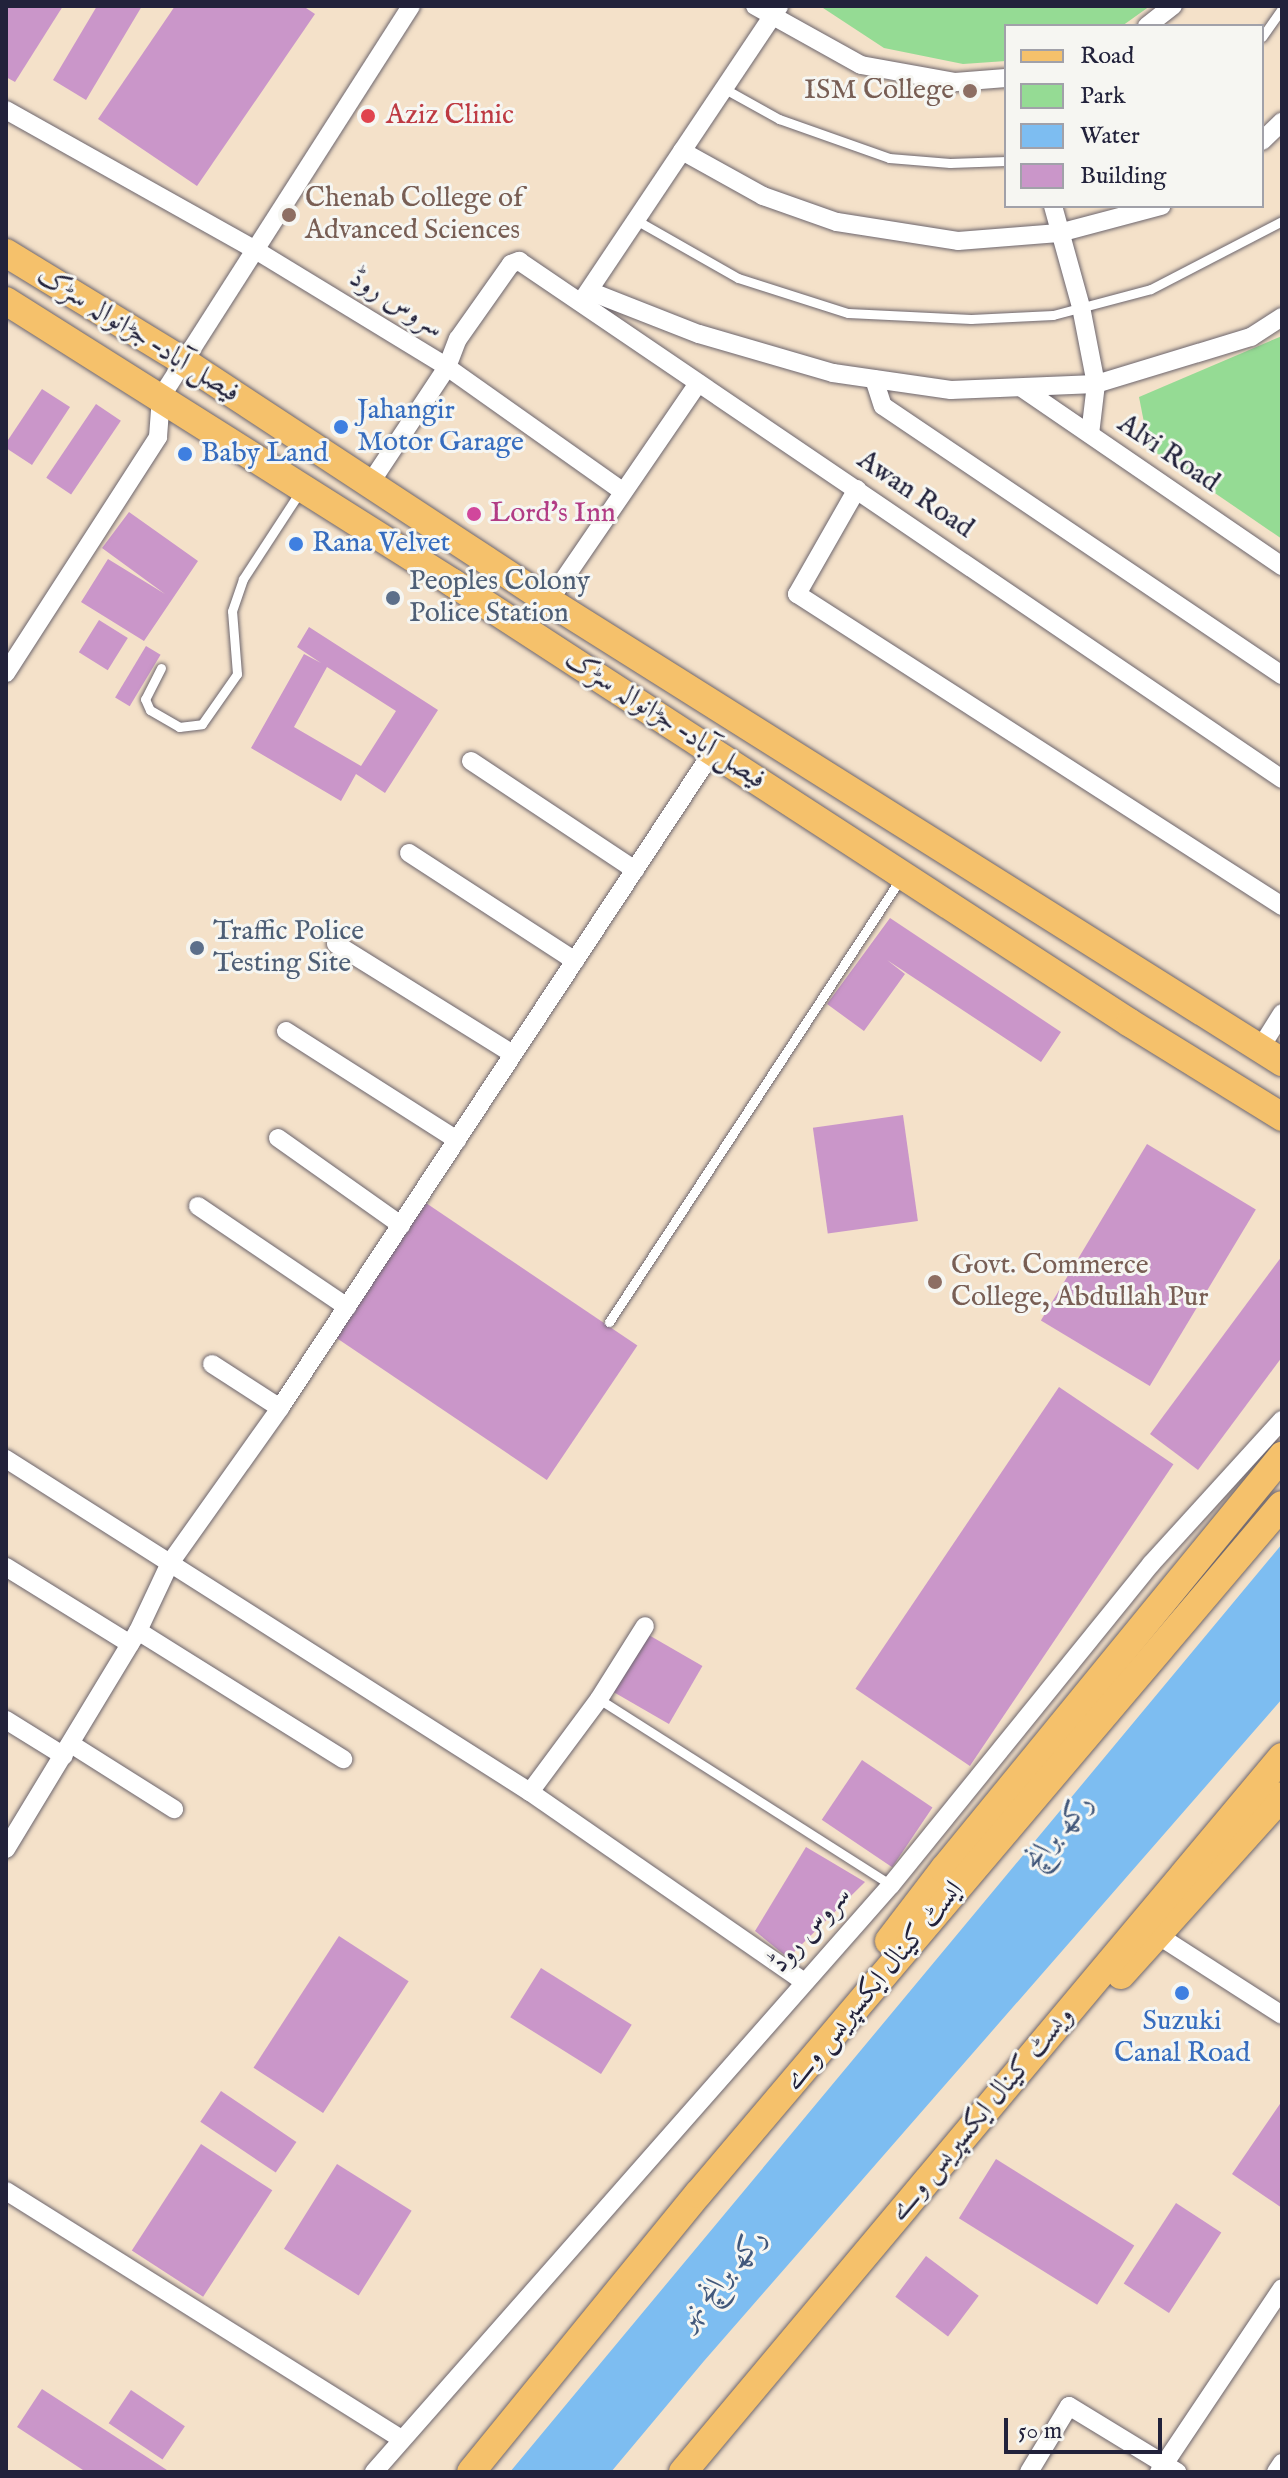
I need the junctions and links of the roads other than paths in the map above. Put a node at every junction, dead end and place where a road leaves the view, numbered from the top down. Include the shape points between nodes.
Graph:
1 (411, 6) edge
2 (755, 6) edge
3 (1173, 6) edge
4 (1282, 8) edge
5 (776, 11) edge
6 (1150, 24) edge
7 (1264, 34) edge
8 (1004, 78) edge
9 (725, 89) junction
10 (6, 110) edge
11 (1282, 122) edge
12 (1264, 139) edge
13 (682, 151) junction
14 (1004, 161) edge
15 (1053, 208) edge
16 (1153, 208) edge
17 (636, 220) junction
18 (1282, 221) edge
19 (1059, 233) junction
20 (254, 249) junction
21 (6, 253) edge
22 (584, 297) junction
23 (6, 301) edge
24 (1081, 307) junction
25 (1282, 317) edge
26 (183, 361) junction
27 (447, 367) junction
28 (874, 379) junction
29 (698, 383) junction
30 (1096, 384) junction
31 (1022, 388) junction
32 (161, 397) junction
33 (1090, 434) junction
34 (371, 482) junction
35 (303, 487) junction
36 (857, 489) junction
37 (622, 491) junction
38 (1282, 566) edge
39 (549, 601) junction
40 (161, 668) dead end
41 (6, 673) edge
42 (1282, 675) edge
43 (713, 751) junction
44 (471, 761) dead end
45 (1282, 779) edge
46 (409, 853) dead end
47 (635, 870) junction
48 (903, 875) junction
49 (1282, 906) edge
50 (336, 944) dead end
51 (575, 961) junction
52 (1282, 1013) edge
53 (286, 1031) dead end
54 (513, 1054) junction
55 (1272, 1055) edge
56 (1282, 1117) edge
57 (278, 1138) dead end
58 (457, 1140) junction
59 (198, 1206) dead end
60 (401, 1225) junction
61 (347, 1307) junction
62 (609, 1322) dead end
63 (212, 1364) dead end
64 (280, 1408) junction
65 (1282, 1420) edge
66 (1282, 1456) edge
67 (6, 1459) edge
68 (1282, 1505) edge
69 (170, 1563) junction
70 (6, 1567) edge
71 (645, 1626) dead end
72 (134, 1638) junction
73 (599, 1699) junction
74 (6, 1720) edge
75 (67, 1750) junction
76 (1282, 1757) edge
77 (343, 1759) dead end
78 (530, 1792) junction
79 (1282, 1796) edge
80 (174, 1809) dead end
81 (6, 1849) edge
82 (891, 1885) junction
83 (1159, 1936) junction
84 (803, 1981) junction
85 (1282, 2015) edge
86 (982, 2114) junction
87 (6, 2191) edge
88 (698, 2194) junction
89 (1282, 2288) edge
90 (400, 2438) junction
91 (1282, 2463) edge
92 (1167, 2469) edge
93 (374, 2472) edge
94 (471, 2472) edge
95 (683, 2472) edge
96 (1029, 2472) edge
97 (1276, 2472) edge

1 - 20 street
2 - 5 street
3 - 6 street
4 - 7 lane
5 - 8 street via 861,65 955,82
5 - 9 street
9 - 13 street
9 - 14 lane via 779,119 889,158
10 - 20 street, سروس روڈ
11 - 12 street
13 - 17 street
13 - 19 street via 763,196 837,222 958,241
15 - 19 street
16 - 19 street
17 - 22 street
17 - 24 lane via 738,278 848,313 971,319 1053,315
18 - 24 lane via 1151,289
19 - 24 street
20 - 26 street
20 - 27 street, سروس روڈ
21 - 26 main road, فیصل آباد– جڑانوالہ سڑک
22 - 27 street, Awan Road via 514,261 458,339
22 - 28 street via 833,373
22 - 29 street, Awan Road
23 - 32 main road, فیصل آباد– جڑانوالہ سڑک
24 - 30 street
25 - 30 street via 1251,337
26 - 32 street
26 - 34 main road, فیصل آباد– جڑانوالہ سڑک
27 - 34 street
27 - 37 street, سروس روڈ
28 - 31 street via 951,390
28 - 42 street via 883,406
29 - 36 street, Awan Road
29 - 37 street
30 - 31 street
30 - 33 street
31 - 33 street, Alvi Road
32 - 35 main road, فیصل آباد– جڑانوالہ سڑک
32 - 41 street via 158,437
33 - 38 street, Alvi Road
34 - 39 main road, فیصل آباد– جڑانوالہ سڑک
35 - 40 lane via 243,579 232,611 237,674 202,724 179,727 150,710 145,699
35 - 43 main road, فیصل آباد– جڑانوالہ سڑک
36 - 45 street, Awan Road
36 - 49 street via 797,594
37 - 39 street
39 - 55 main road, فیصل آباد– جڑانوالہ سڑک
43 - 47 street
43 - 48 main road, فیصل آباد– جڑانوالہ سڑک
44 - 47 street
46 - 51 street
47 - 51 street
48 - 56 main road, فیصل آباد– جڑانوالہ سڑک
48 - 62 lane
50 - 54 street
51 - 54 street
52 - 55 street
53 - 58 street
54 - 58 street
57 - 60 street
58 - 60 street
59 - 61 street
60 - 61 street
61 - 64 street
63 - 64 street
64 - 69 street
65 - 82 street, سروس روڈ via 1151,1564
66 - 88 main road via 944,1869
67 - 69 street
68 - 88 main road, ایسٹ کینال ایکسپریس وے
69 - 72 street
69 - 78 street
70 - 72 street
71 - 73 street
72 - 75 street
72 - 77 street
73 - 78 street
73 - 82 lane
74 - 75 street
75 - 80 street
75 - 81 street
76 - 86 main road, ویسٹ کینال ایکسپریس وے
78 - 84 street
79 - 83 main road
82 - 84 street, سروس روڈ
83 - 85 street
83 - 86 main road
84 - 90 street, سروس روڈ
86 - 95 main road, ویسٹ کینال ایکسپریس وے
87 - 90 street
88 - 94 main road, ایسٹ کینال ایکسپریس وے
89 - 92 street
90 - 93 street, سروس روڈ
91 - 97 street
92 - 96 street via 1069,2406

